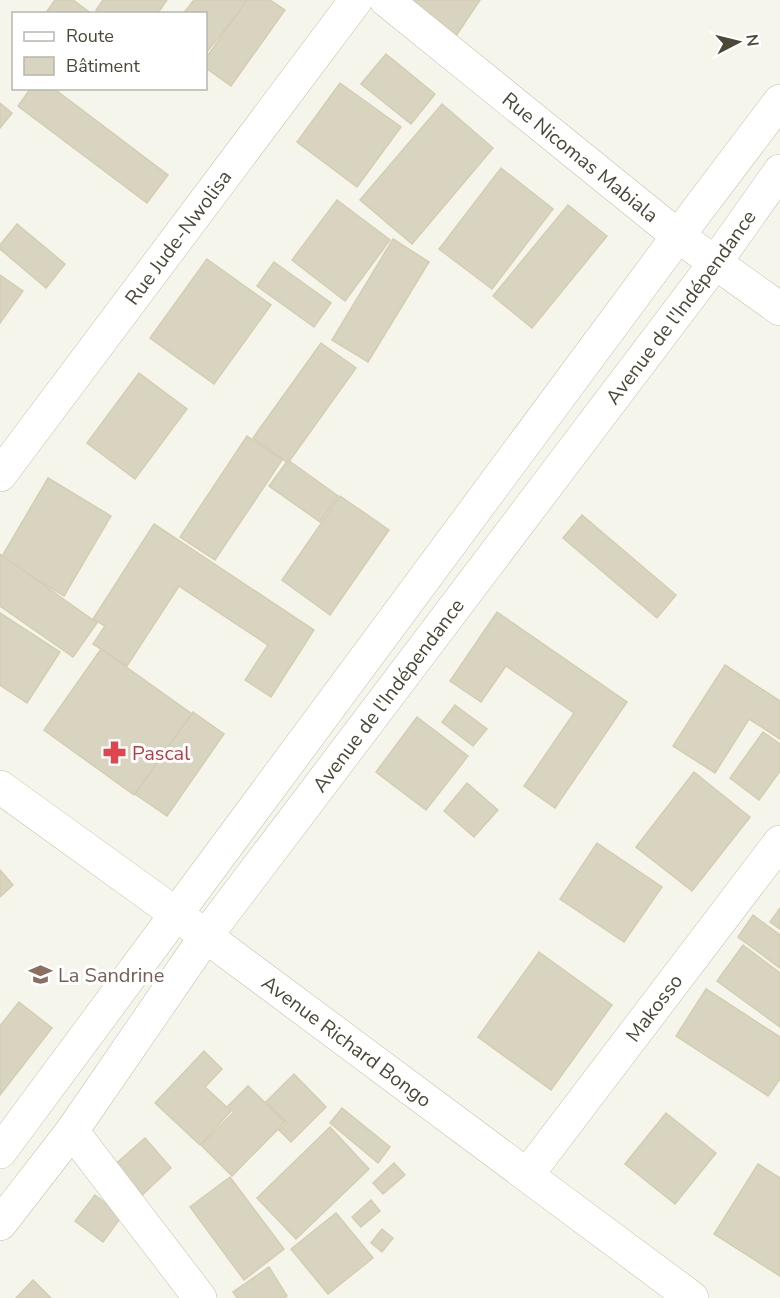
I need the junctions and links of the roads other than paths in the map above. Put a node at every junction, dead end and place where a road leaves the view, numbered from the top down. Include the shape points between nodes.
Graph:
1 (356, 0) edge
2 (386, 0) edge
3 (780, 101) edge
4 (780, 171) edge
5 (678, 236) junction
6 (715, 264) junction
7 (780, 309) edge
8 (0, 475) edge
9 (0, 788) edge
10 (780, 842) edge
11 (176, 914) junction
12 (206, 936) junction
13 (72, 1131) junction
14 (0, 1152) edge
15 (527, 1175) junction
16 (0, 1224) edge
17 (675, 1294) edge
18 (200, 1298) edge

1 - 8 street, Rue Jude-Nwolisa
2 - 5 street, Rue Nicomas Mabiala
3 - 5 street, Avenue de l'Indépendance
4 - 6 street, Avenue de l'Indépendance
5 - 6 street, Rue Nicomas Mabiala
5 - 11 street, Avenue de l'Indépendance
6 - 7 street, Rue Nicomas Mabiala
6 - 12 street, Avenue de l'Indépendance
9 - 11 street, Avenue Richard Bongo
10 - 15 street, Makosso
11 - 12 street, Avenue Richard Bongo
11 - 14 street, Avenue de l'Indépendance
12 - 13 street, Avenue de l'Indépendance
12 - 15 street, Avenue Richard Bongo
13 - 16 street, Avenue de l'Indépendance
13 - 18 street
15 - 17 street, Avenue Richard Bongo

